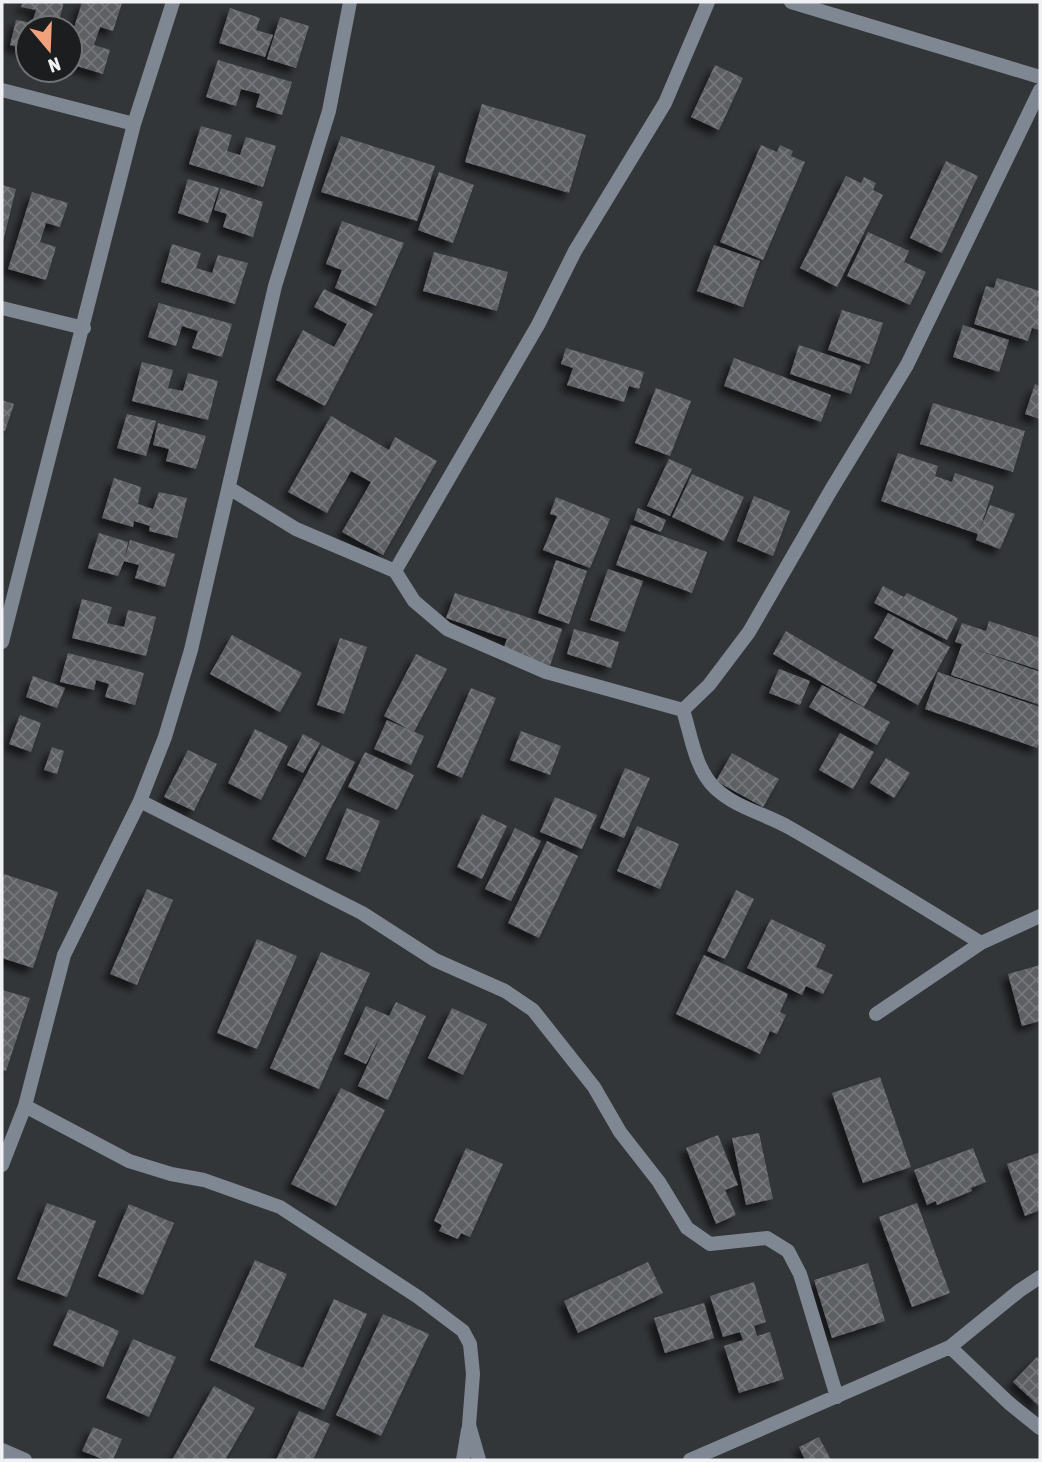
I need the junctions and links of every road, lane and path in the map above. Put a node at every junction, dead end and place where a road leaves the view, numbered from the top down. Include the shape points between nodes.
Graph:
1 (173, 2) edge
2 (350, 2) edge
3 (708, 2) edge
4 (791, 2) edge
5 (1040, 77) edge
6 (2, 90) edge
7 (1040, 90) edge
8 (134, 124) junction
9 (2, 308) edge
10 (83, 328) junction
11 (229, 488) junction
12 (395, 571) junction
13 (3, 634) edge
14 (682, 710) junction
15 (140, 801) junction
16 (1040, 916) edge
17 (981, 943) junction
18 (876, 1014) dead end
19 (25, 1106) junction
20 (2, 1165) edge
21 (1040, 1278) edge
22 (950, 1347) junction
23 (837, 1396) junction
24 (469, 1426) junction
25 (1040, 1428) edge
26 (2, 1450) edge
27 (25, 1460) edge
28 (463, 1460) edge
29 (479, 1460) edge
30 (690, 1460) edge

1 - 8 street
2 - 11 street via 329,111 275,286
3 - 12 street via 665,103 575,251 538,325
4 - 5 street
6 - 8 street
7 - 14 street via 907,365 749,632 709,685
8 - 10 street
9 - 10 street
10 - 13 street
11 - 12 street via 296,529
11 - 15 street via 191,650
12 - 14 street via 414,601 465,638 545,672
14 - 17 street via 702,769 715,788
15 - 19 street via 64,955
15 - 23 street via 362,913 435,960 505,991 533,1010 587,1077 687,1228 710,1244 767,1238 788,1251 800,1274
16 - 17 street
17 - 18 street
19 - 20 street
19 - 24 street via 129,1161 204,1180 280,1207 418,1297 463,1331 470,1344
21 - 22 street
22 - 23 street
22 - 25 street
23 - 30 street
24 - 28 street
24 - 29 street
26 - 27 street

